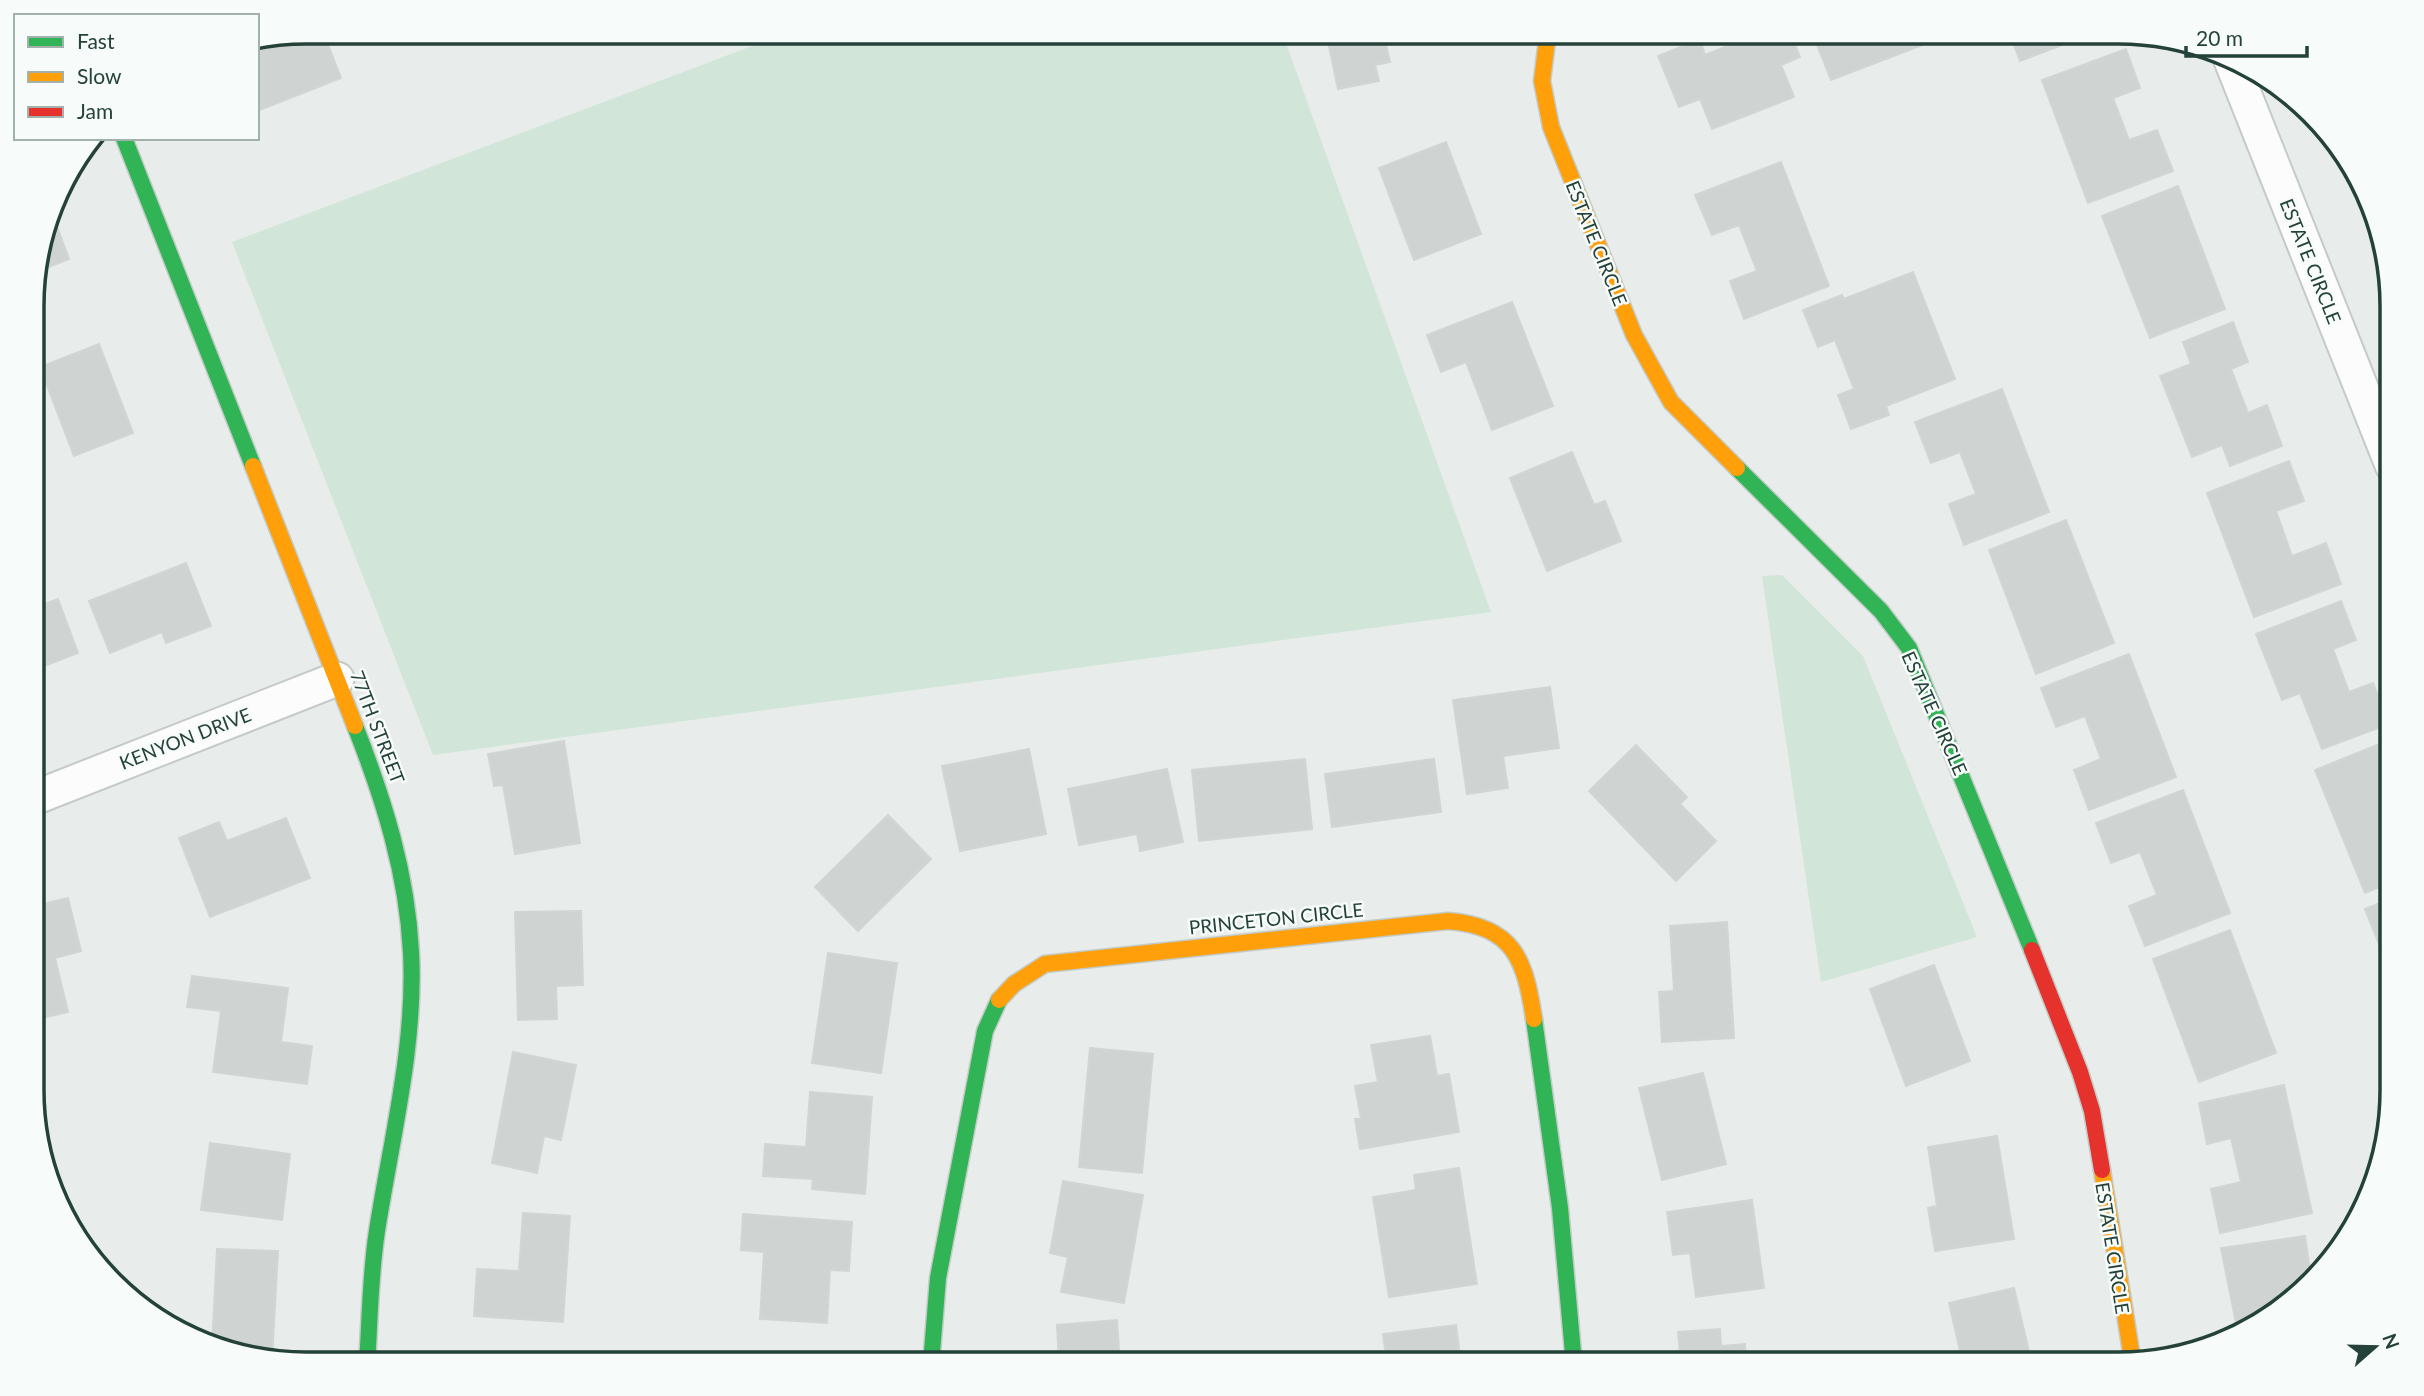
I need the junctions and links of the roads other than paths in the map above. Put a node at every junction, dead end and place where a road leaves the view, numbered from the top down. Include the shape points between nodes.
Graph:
1 (1547, 44) edge
2 (2235, 72) edge
3 (125, 140) edge
4 (2380, 435) edge
5 (337, 679) junction
6 (44, 794) edge
7 (368, 1352) edge
8 (932, 1352) edge
9 (1573, 1352) edge
10 (2131, 1352) edge

1 - 10 street, ESTATE CIRCLE via 1542,81 1551,127 1634,335 1671,402 1881,611 1909,648 1935,706 2092,1111
2 - 4 street, ESTATE CIRCLE
3 - 5 street, 77TH STREET
5 - 6 street, KENYON DRIVE
5 - 7 street, 77TH STREET via 381,792 401,866 411,954 408,1040 376,1236
8 - 9 street, PRINCETON CIRCLE via 938,1278 985,1031 994,1004 1009,984 1045,964 1448,921 1499,934 1514,948 1527,972 1560,1208

